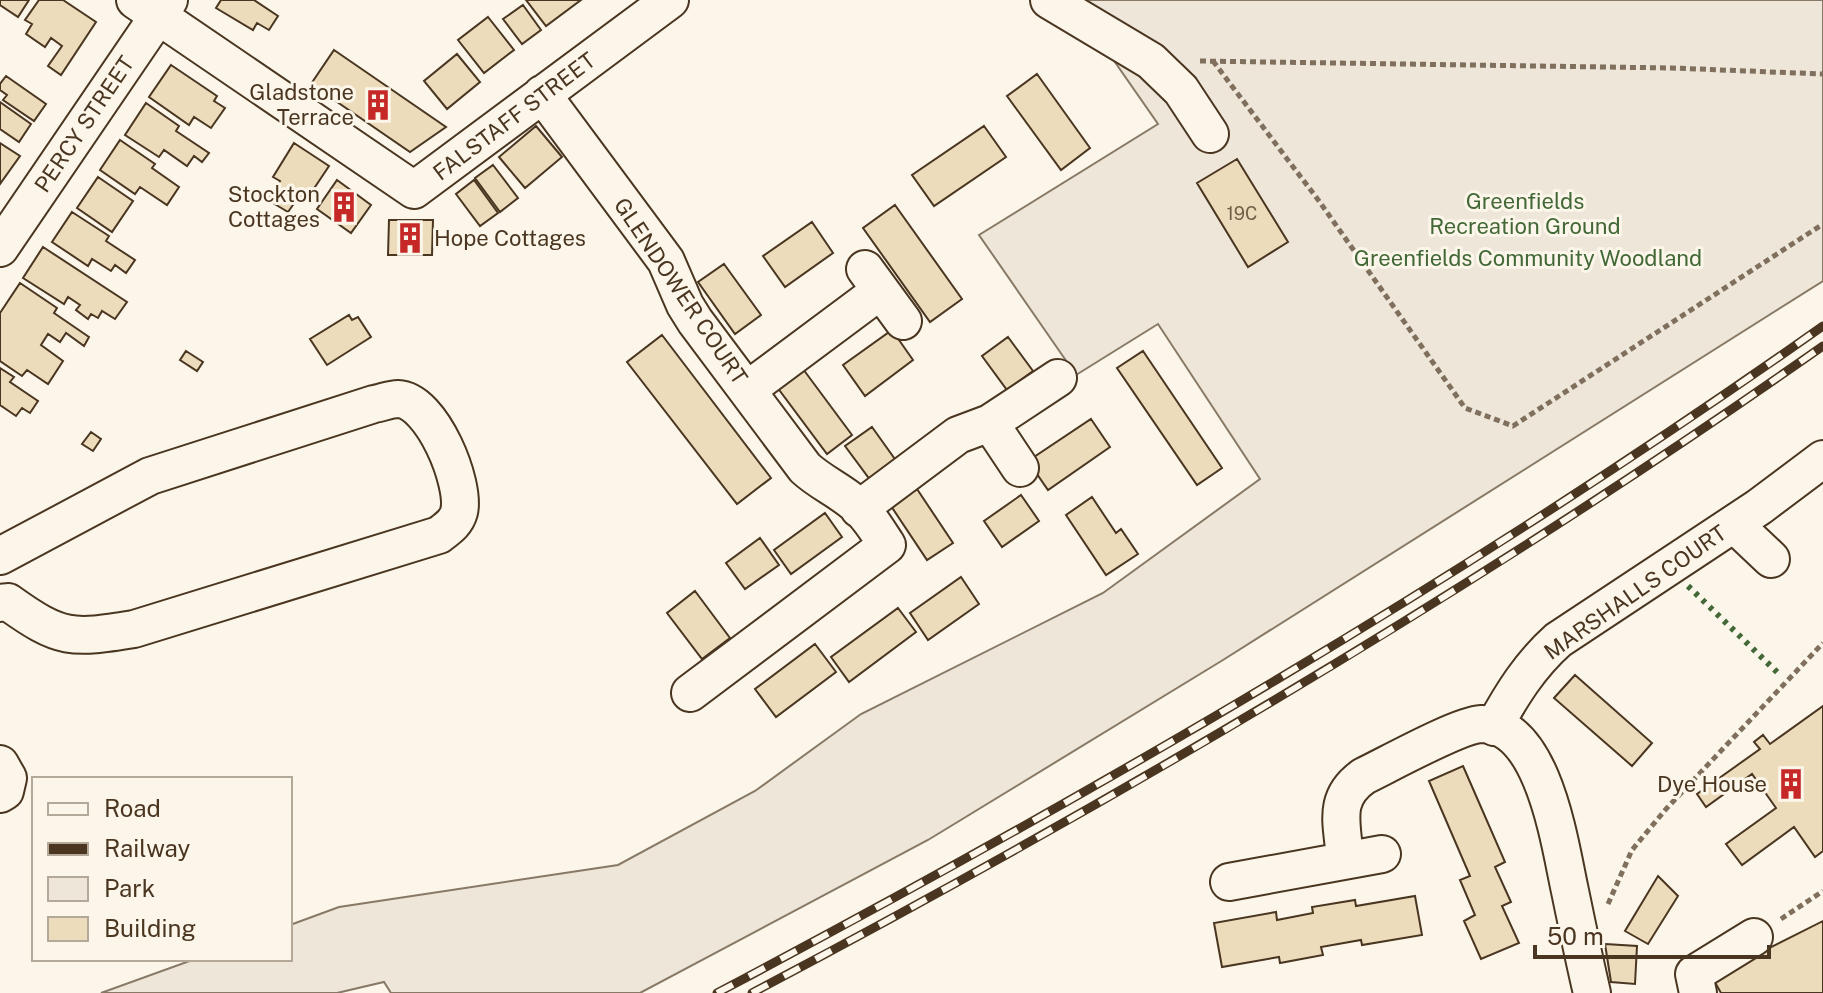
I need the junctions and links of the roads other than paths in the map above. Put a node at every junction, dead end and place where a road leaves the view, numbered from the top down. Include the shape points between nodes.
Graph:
1 (670, 0) edge
2 (1049, 0) edge
3 (154, 5) edge
4 (542, 94) junction
5 (1210, 134) dead end
6 (0, 248) edge
7 (903, 321) dead end
8 (1058, 378) dead end
9 (747, 390) junction
10 (990, 423) junction
11 (1823, 459) edge
12 (1020, 468) dead end
13 (859, 509) junction
14 (1746, 515) junction
15 (0, 556) edge
16 (1771, 559) dead end
17 (0, 603) edge
18 (690, 693) dead end
19 (1494, 727) junction
20 (0, 764) edge
21 (0, 794) edge
22 (1382, 854) dead end
23 (1345, 860) junction
24 (1229, 882) dead end
25 (1754, 937) road end
26 (1592, 993) edge
27 (1698, 993) edge

1 - 4 street, FALSTAFF STREET
2 - 5 street via 1151,61 1181,90
3 - 4 street, FALSTAFF STREET via 414,190
3 - 6 street, PERCY STREET
4 - 9 street, GLENDOWER COURT via 666,261 685,305
7 - 9 street via 873,280
8 - 10 street
9 - 13 street, GLENDOWER COURT via 805,468
10 - 12 street
10 - 13 street via 958,435
11 - 14 street, MARSHALLS COURT
13 - 18 street, GLENDOWER COURT via 887,545
14 - 16 street
14 - 19 street, MARSHALLS COURT via 1710,554 1644,599 1558,640 1523,678
15 - 17 street via 150,476 399,399 430,419 444,444 460,510 439,535 134,629 84,637 54,632 8,602
19 - 23 street via 1480,724 1461,730 1351,785 1342,797
19 - 26 street via 1524,748 1544,789
20 - 21 street via 8,778
22 - 23 street
23 - 24 street
25 - 27 street via 1694,974

